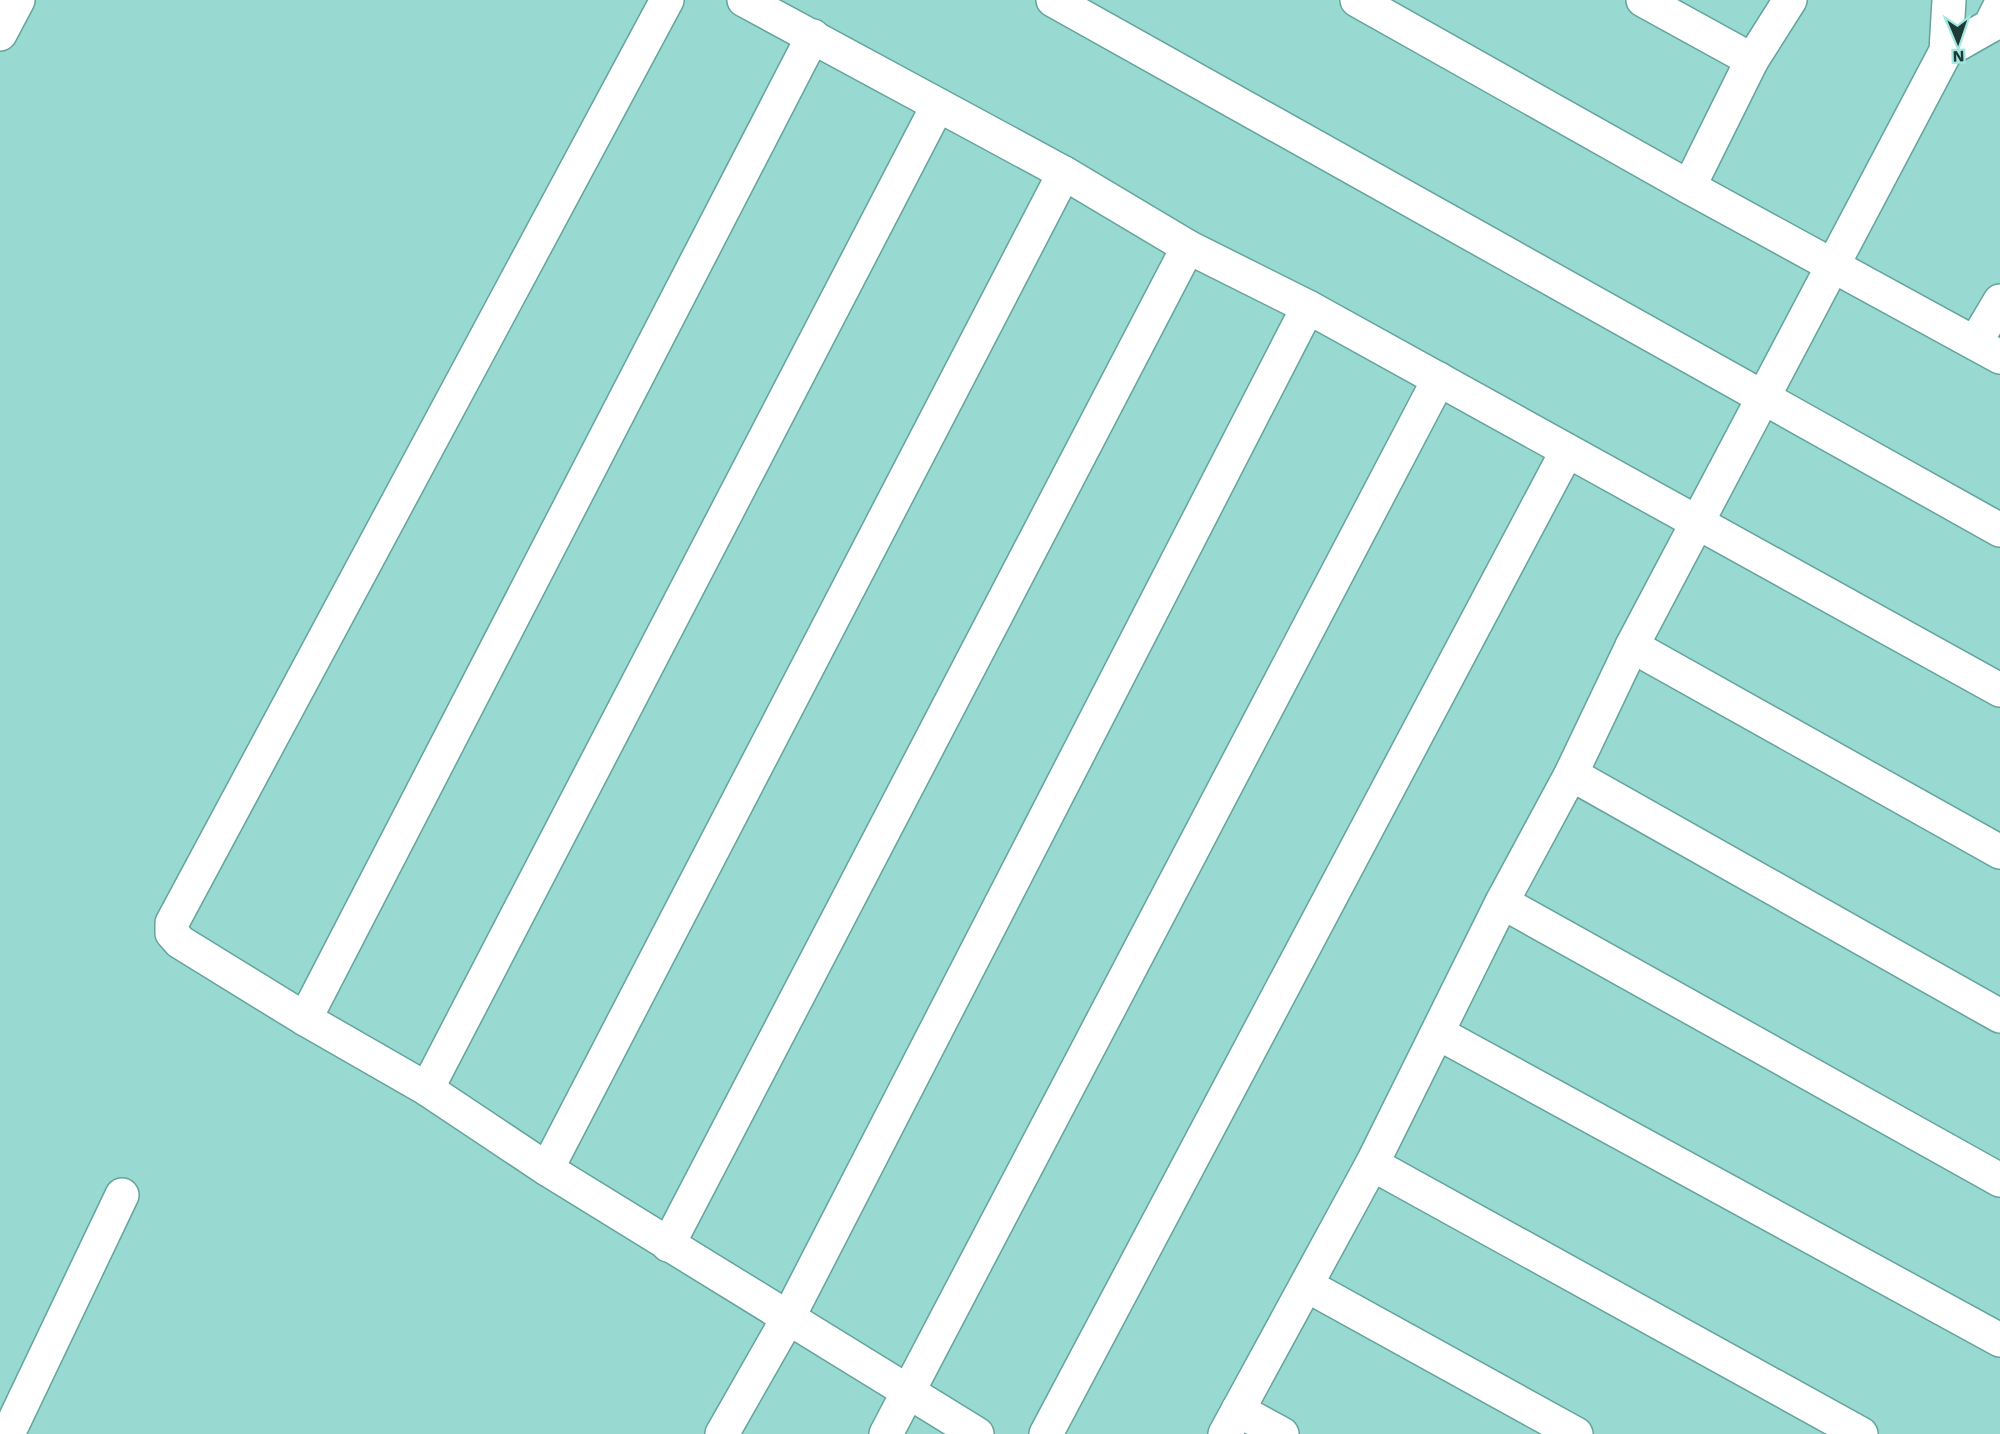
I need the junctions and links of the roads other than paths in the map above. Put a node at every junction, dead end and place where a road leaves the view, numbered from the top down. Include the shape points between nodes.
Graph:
1 (18, 0) edge
2 (667, 0) edge
3 (744, 0) edge
4 (1053, 0) edge
5 (1357, 0) edge
6 (1643, 0) edge
7 (1790, 0) edge
8 (1949, 0) edge
9 (2000, 6) edge
10 (0, 34) edge
11 (813, 36) junction
12 (1946, 51) junction
13 (1752, 60) junction
14 (938, 105) junction
15 (1064, 173) junction
16 (1689, 187) junction
17 (1188, 247) junction
18 (1833, 266) junction
19 (2000, 301) edge
20 (1308, 307) junction
21 (1988, 350) edge
22 (1439, 379) junction
23 (1762, 399) junction
24 (1567, 451) junction
25 (1697, 522) junction
26 (2000, 530) edge
27 (1632, 646) junction
28 (2000, 690) edge
29 (1570, 774) junction
30 (2000, 852) edge
31 (1502, 902) junction
32 (2000, 1016) edge
33 (305, 1019) junction
34 (1438, 1033) junction
35 (427, 1089) junction
36 (1372, 1164) junction
37 (547, 1170) junction
38 (2000, 1180) edge
39 (123, 1195) dead end
40 (668, 1245) junction
41 (1308, 1286) junction
42 (788, 1318) junction
43 (2000, 1340) edge
44 (910, 1392) junction
45 (1231, 1422) edge
46 (8, 1434) edge
47 (722, 1434) edge
48 (886, 1434) edge
49 (976, 1434) edge
50 (1046, 1434) edge
51 (1282, 1434) edge
52 (1576, 1434) edge
53 (1861, 1434) edge

1 - 10 street
2 - 33 street via 172,924 172,933 180,942
3 - 11 street
4 - 23 street
5 - 16 street
6 - 13 street
7 - 13 street
8 - 12 street
9 - 12 street via 1990,26
11 - 14 street
11 - 33 street
12 - 18 street
13 - 16 street
14 - 15 street
14 - 35 street
15 - 17 street
15 - 37 street
16 - 18 street
17 - 20 street
17 - 40 street
18 - 21 street
18 - 23 street
19 - 21 street
20 - 22 street
20 - 42 street
22 - 24 street
22 - 44 street
23 - 25 street
23 - 26 street
24 - 25 street
24 - 50 street
25 - 27 street
25 - 28 street
27 - 29 street
27 - 30 street
29 - 31 street
29 - 32 street
31 - 34 street
31 - 38 street
33 - 35 street
34 - 36 street
34 - 43 street
35 - 37 street
36 - 41 street
36 - 53 street
37 - 40 street
39 - 46 street
40 - 42 street
41 - 45 street
41 - 52 street
42 - 44 street
42 - 47 street
44 - 48 street
44 - 49 street
45 - 51 street

